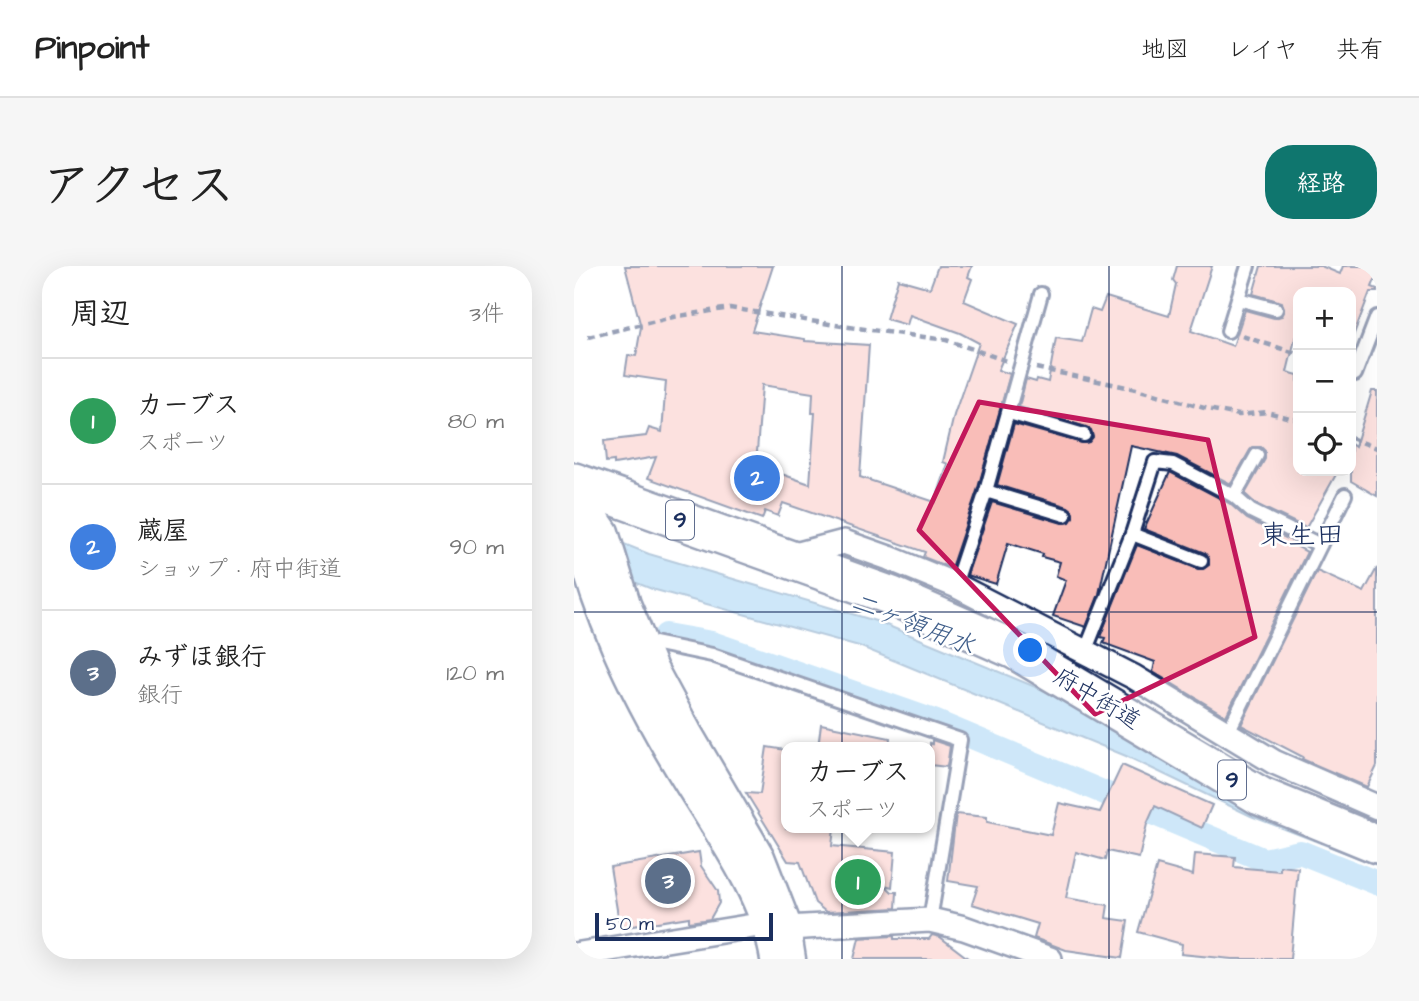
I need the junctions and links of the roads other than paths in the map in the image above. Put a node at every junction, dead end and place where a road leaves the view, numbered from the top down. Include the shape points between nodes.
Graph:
1 (1248, 266) edge
2 (1041, 295) dead end
3 (1238, 299) junction
4 (1276, 309) dead end
5 (1377, 317) edge
6 (1228, 331) road end
7 (1356, 371) edge
8 (1009, 413) junction
9 (1084, 435) dead end
10 (1257, 455) dead end
11 (574, 482) edge
12 (574, 488) edge
13 (986, 491) junction
14 (1345, 495) dead end
15 (1234, 496) junction
16 (1065, 515) dead end
17 (574, 516) edge
18 (1132, 534) junction
19 (1320, 545) junction
20 (787, 557) junction
21 (1201, 561) dead end
22 (955, 585) junction
23 (640, 640) junction
24 (1085, 652) junction
25 (1227, 734) junction
26 (1377, 807) edge
27 (1377, 844) edge
28 (930, 920) junction
29 (776, 926) junction
30 (574, 956) edge
31 (775, 959) edge
32 (791, 959) edge
33 (1050, 959) edge

1 - 3 lane
2 - 8 lane
3 - 4 lane
3 - 6 lane
5 - 7 lane
8 - 9 lane
8 - 13 lane
10 - 15 lane
11 - 20 main road, 府中街道 / 9
12 - 23 street via 604,531
13 - 16 lane
13 - 22 lane
14 - 19 lane
15 - 18 lane via 1173,464 1155,462
15 - 19 lane via 1251,512
17 - 29 street via 597,599 628,673 663,741
18 - 21 lane
18 - 24 lane
19 - 25 lane
20 - 22 street via 844,542
20 - 27 main road, 府中街道 / 9 via 892,596 1015,650 1260,796
22 - 24 street
23 - 28 lane via 712,655 960,740
23 - 29 street via 760,857 774,889
24 - 25 street
25 - 26 street via 1274,762
28 - 29 street
28 - 33 street
29 - 30 street
29 - 31 street
29 - 32 street

